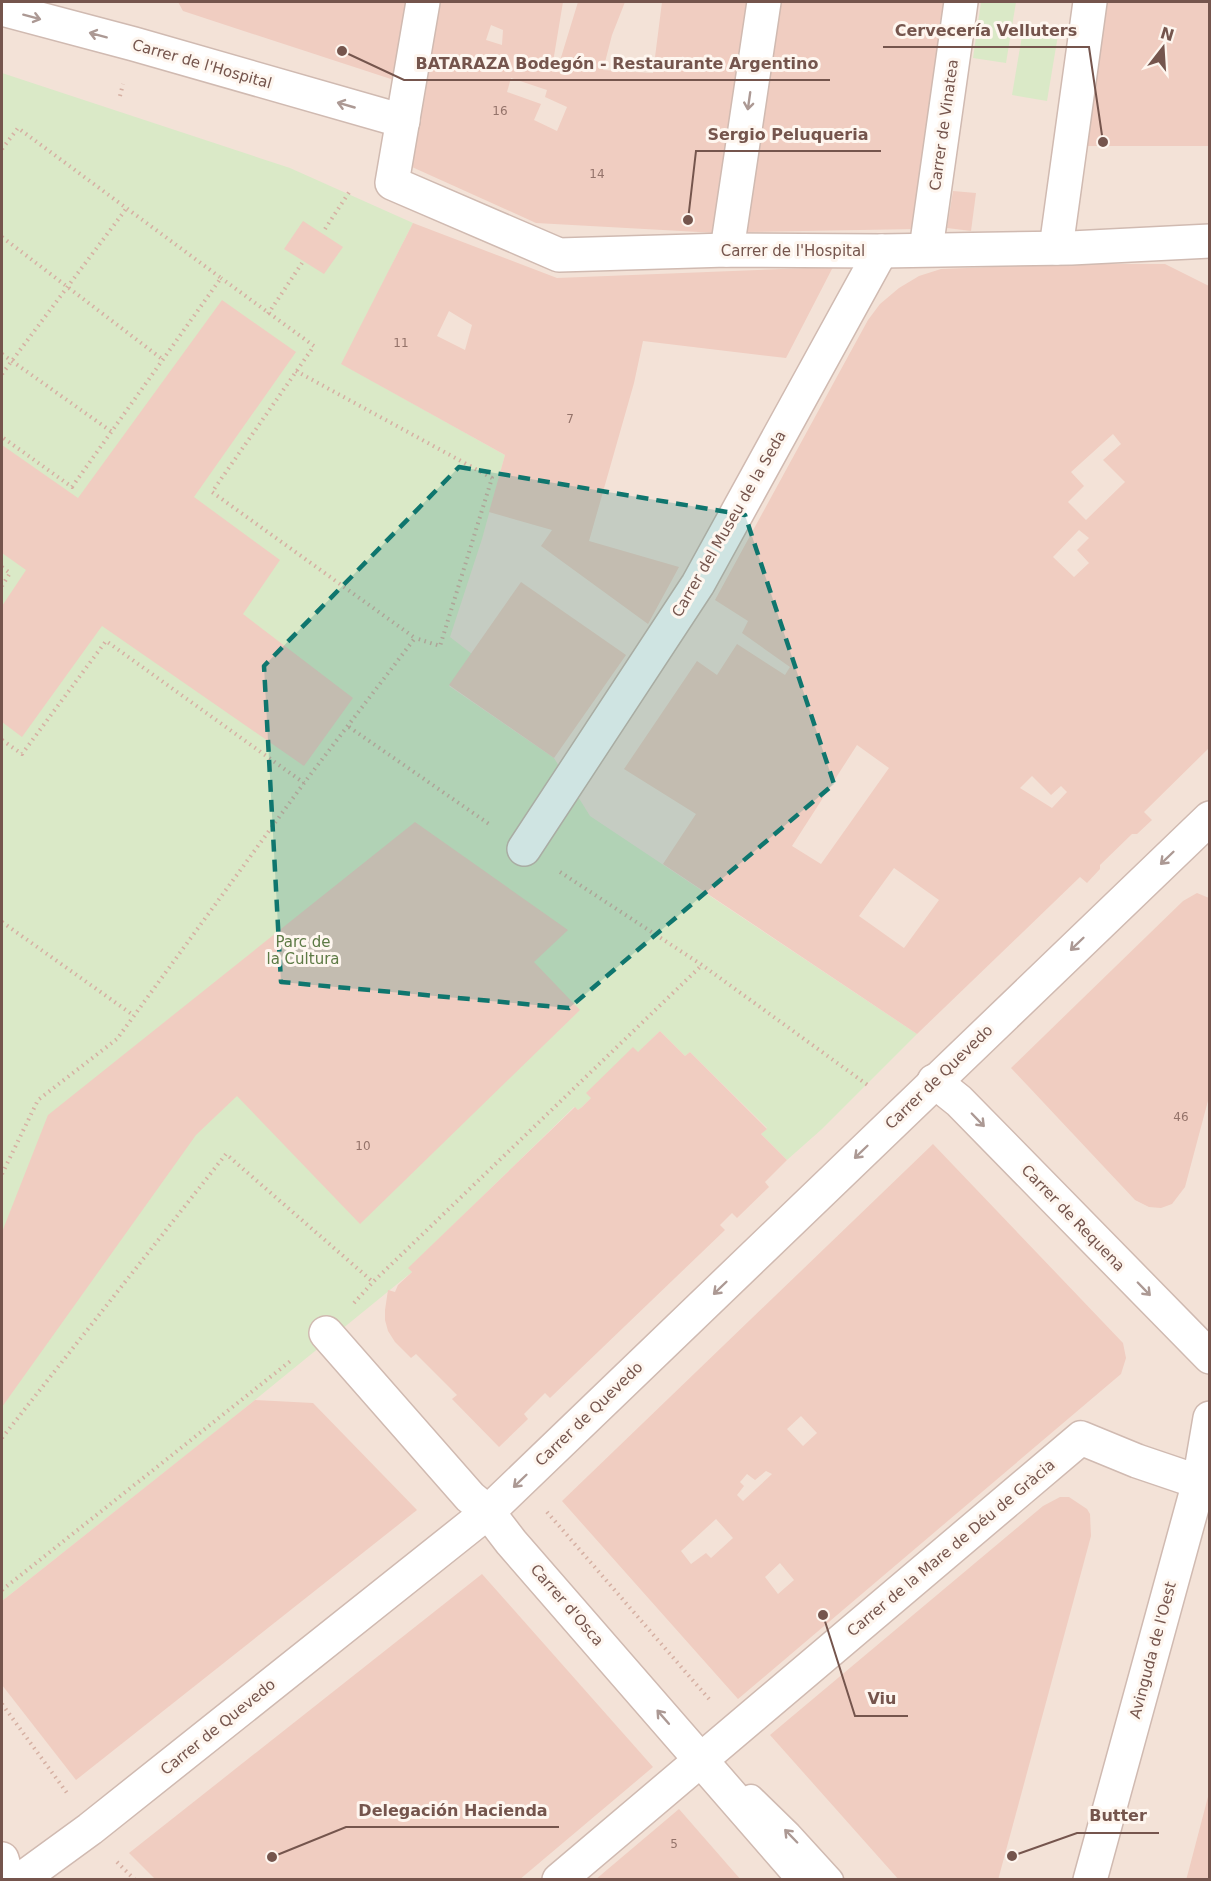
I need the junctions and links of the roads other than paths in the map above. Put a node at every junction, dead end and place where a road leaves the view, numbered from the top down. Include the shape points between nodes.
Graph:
1 (423, 2) edge
2 (764, 2) edge
3 (961, 2) edge
4 (1090, 2) edge
5 (2, 9) edge
6 (65, 14) edge
7 (403, 121) junction
8 (1209, 241) edge
9 (1056, 248) junction
10 (927, 249) junction
11 (728, 250) junction
12 (881, 251) junction
13 (1209, 818) edge
14 (524, 849) road end
15 (934, 1081) junction
16 (326, 1333) road end
17 (1209, 1357) edge
18 (1209, 1418) edge
19 (1199, 1482) junction
20 (499, 1501) junction
21 (701, 1761) junction
22 (2, 1859) edge
23 (4, 1879) edge
24 (20, 1880) edge
25 (560, 1880) edge
26 (805, 1880) edge
27 (831, 1880) edge
28 (1090, 1880) edge

1 - 7 street
2 -> 11 street
3 - 10 street, Carrer de Vinatea
4 - 9 street
5 -> 6 street, Carrer de l'Hospital
7 -> 6 street, Carrer de l'Hospital via 134,44
7 - 11 street, Carrer de l'Hospital via 392,183 559,255
8 - 9 street, Carrer de l'Hospital
9 - 10 street, Carrer de l'Hospital
10 - 12 street, Carrer de l'Hospital
11 - 12 street, Carrer de l'Hospital
12 - 14 street, Carrer del Museu de la Seda via 698,584
13 -> 15 street, Carrer de Quevedo
15 -> 17 street, Carrer de Requena via 959,1101
15 -> 20 street, Carrer de Quevedo
16 - 20 street, Carrer d'Osca via 471,1497
18 - 19 street, Avinguda de l'Oest
19 - 21 street, Carrer de la Mare de Déu de Gràcia via 1081,1438
19 - 28 street, Avinguda de l'Oest
21 -> 20 street, Carrer d'Osca via 511,1542
20 - 24 street, Carrer de Quevedo via 90,1829
21 - 25 street, Carrer de la Mare de Déu de Gràcia
21 - 26 street, Carrer d'Osca
27 -> 21 lane via 754,1800
22 - 23 street

